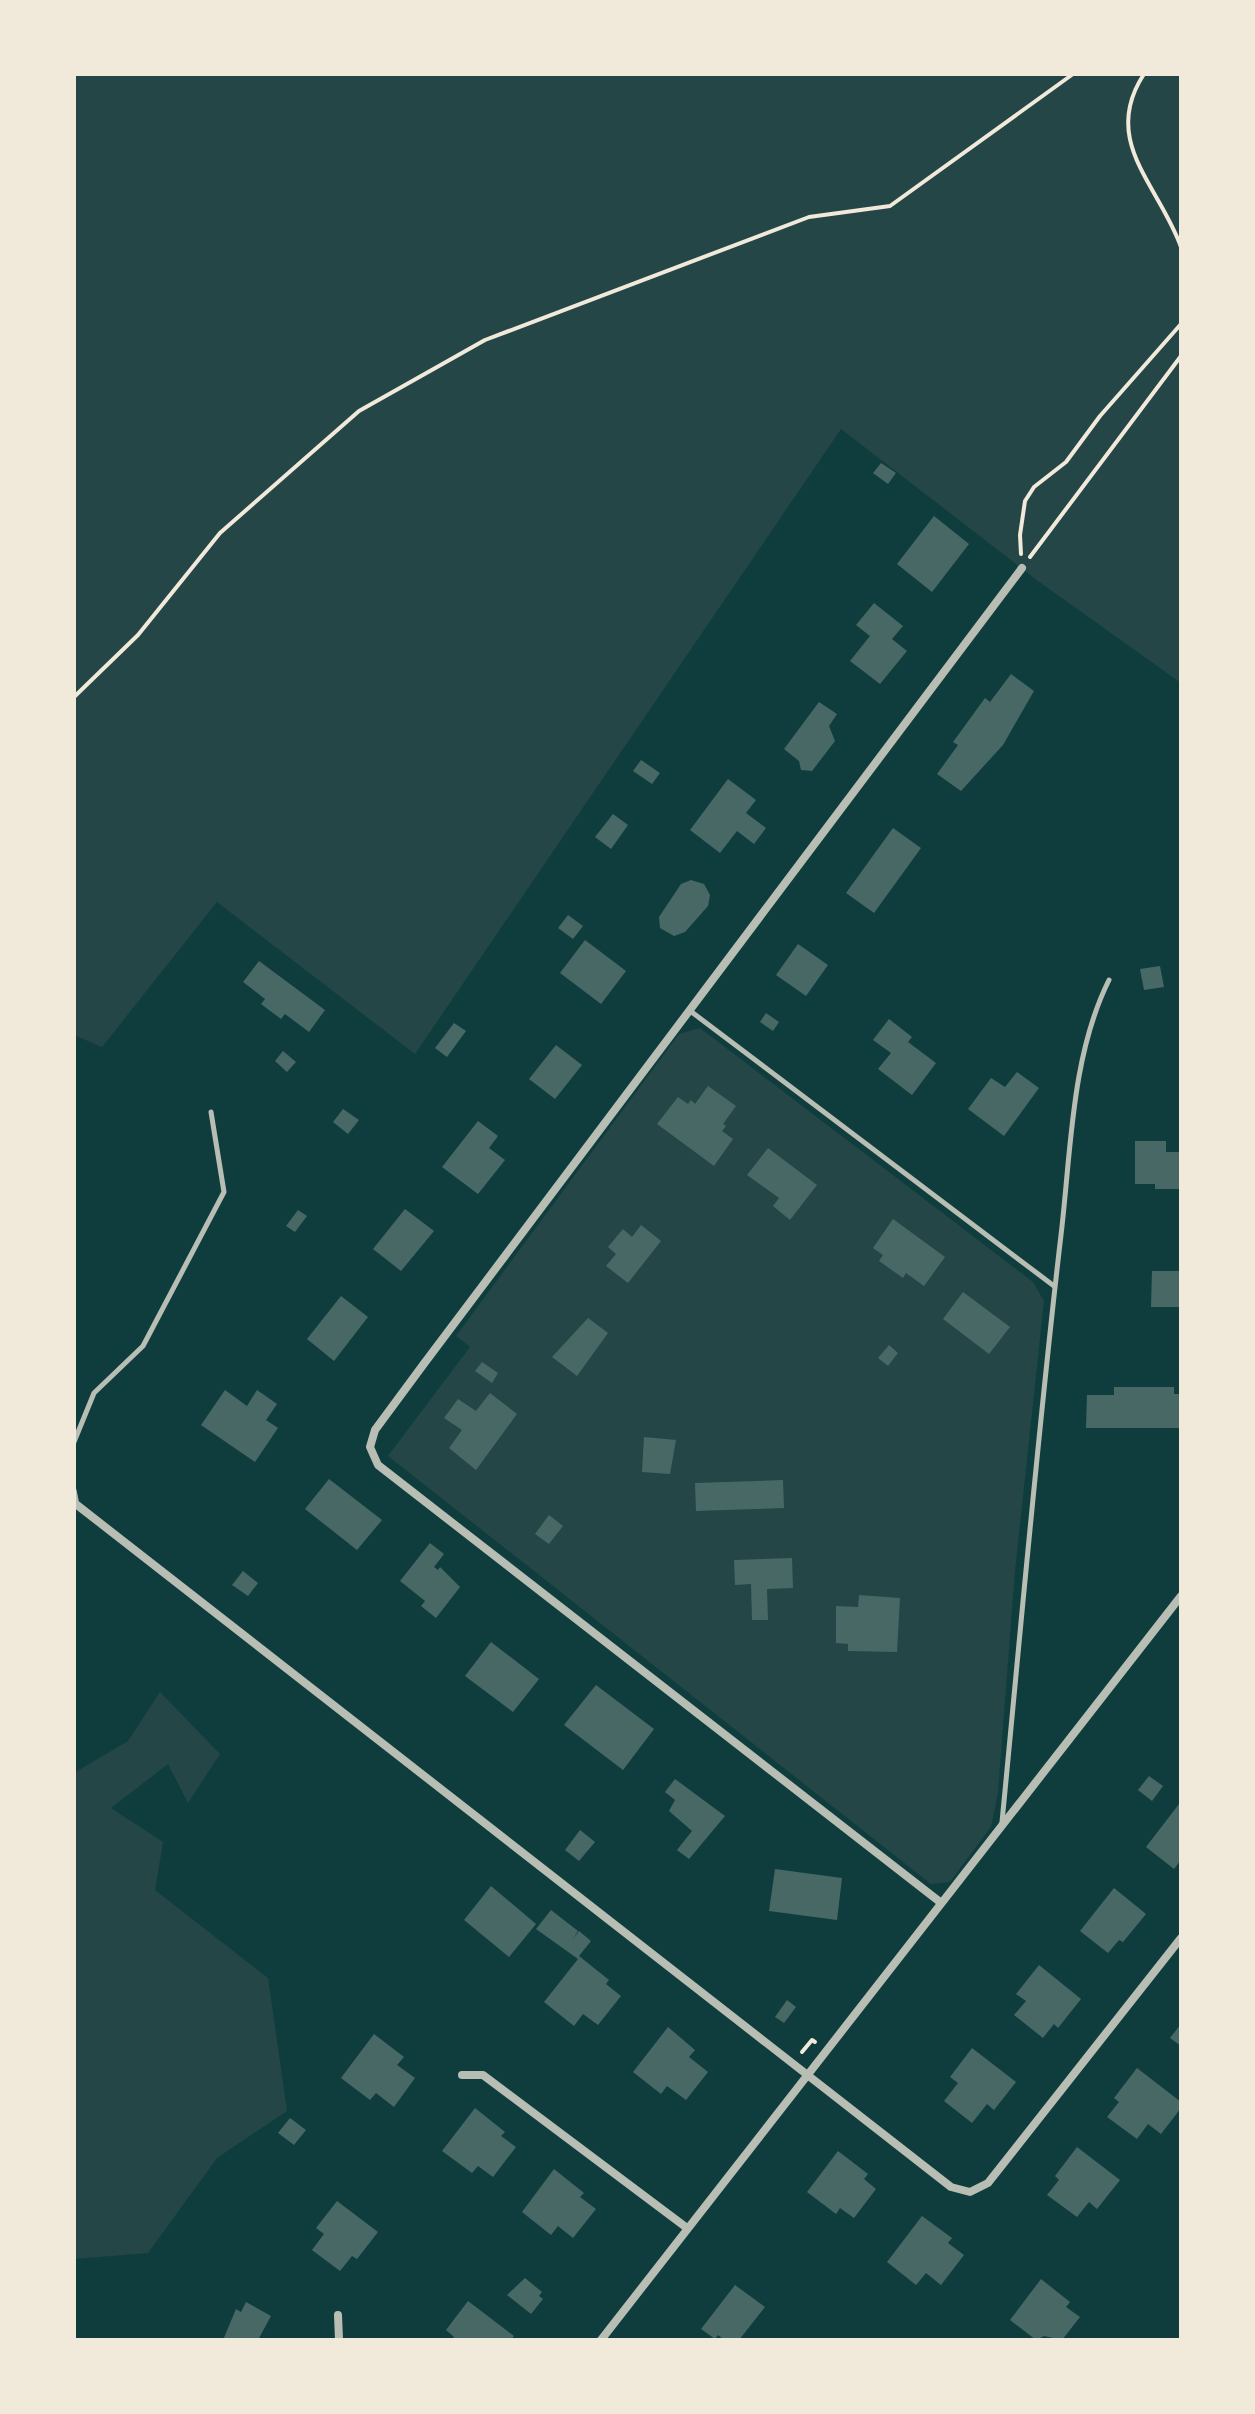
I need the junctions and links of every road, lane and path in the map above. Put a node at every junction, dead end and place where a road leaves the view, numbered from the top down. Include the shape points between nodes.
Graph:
1 (1073, 74) edge
2 (1144, 74) edge
3 (1181, 247) edge
4 (1181, 324) edge
5 (1181, 356) edge
6 (1022, 568) junction
7 (74, 697) edge
8 (1109, 980) dead end
9 (688, 1010) junction
10 (211, 1112) dead end
11 (1055, 1287) junction
12 (74, 1442) edge
13 (74, 1490) edge
14 (77, 1505) joint
15 (1181, 1596) edge
16 (1002, 1827) junction
17 (940, 1902) junction
18 (1181, 1938) edge
19 (807, 2074) junction
20 (462, 2075) dead end
21 (687, 2228) junction
22 (338, 2315) dead end
23 (339, 2340) edge
24 (601, 2340) edge

1 - 7 path via 890,206 809,217 485,340 359,411 220,533 138,635
2 - 3 path via 1128,103 1128,136
4 - 6 path via 1100,416 1083,444 1034,487 1025,501
5 - 6 path
6 - 9 street
8 - 11 lane via 1092,1014 1077,1097
9 - 11 lane
9 - 17 street via 375,1430 370,1447 378,1465
10 - 12 lane via 224,1192 143,1346 94,1393
11 - 16 lane
13 - 14 lane
14 - 19 street
15 - 16 street
16 - 17 street
17 - 19 street
18 - 19 street via 988,2183 970,2192 951,2187
19 - 21 street
20 - 21 street via 483,2075
21 - 24 street
22 - 23 street

